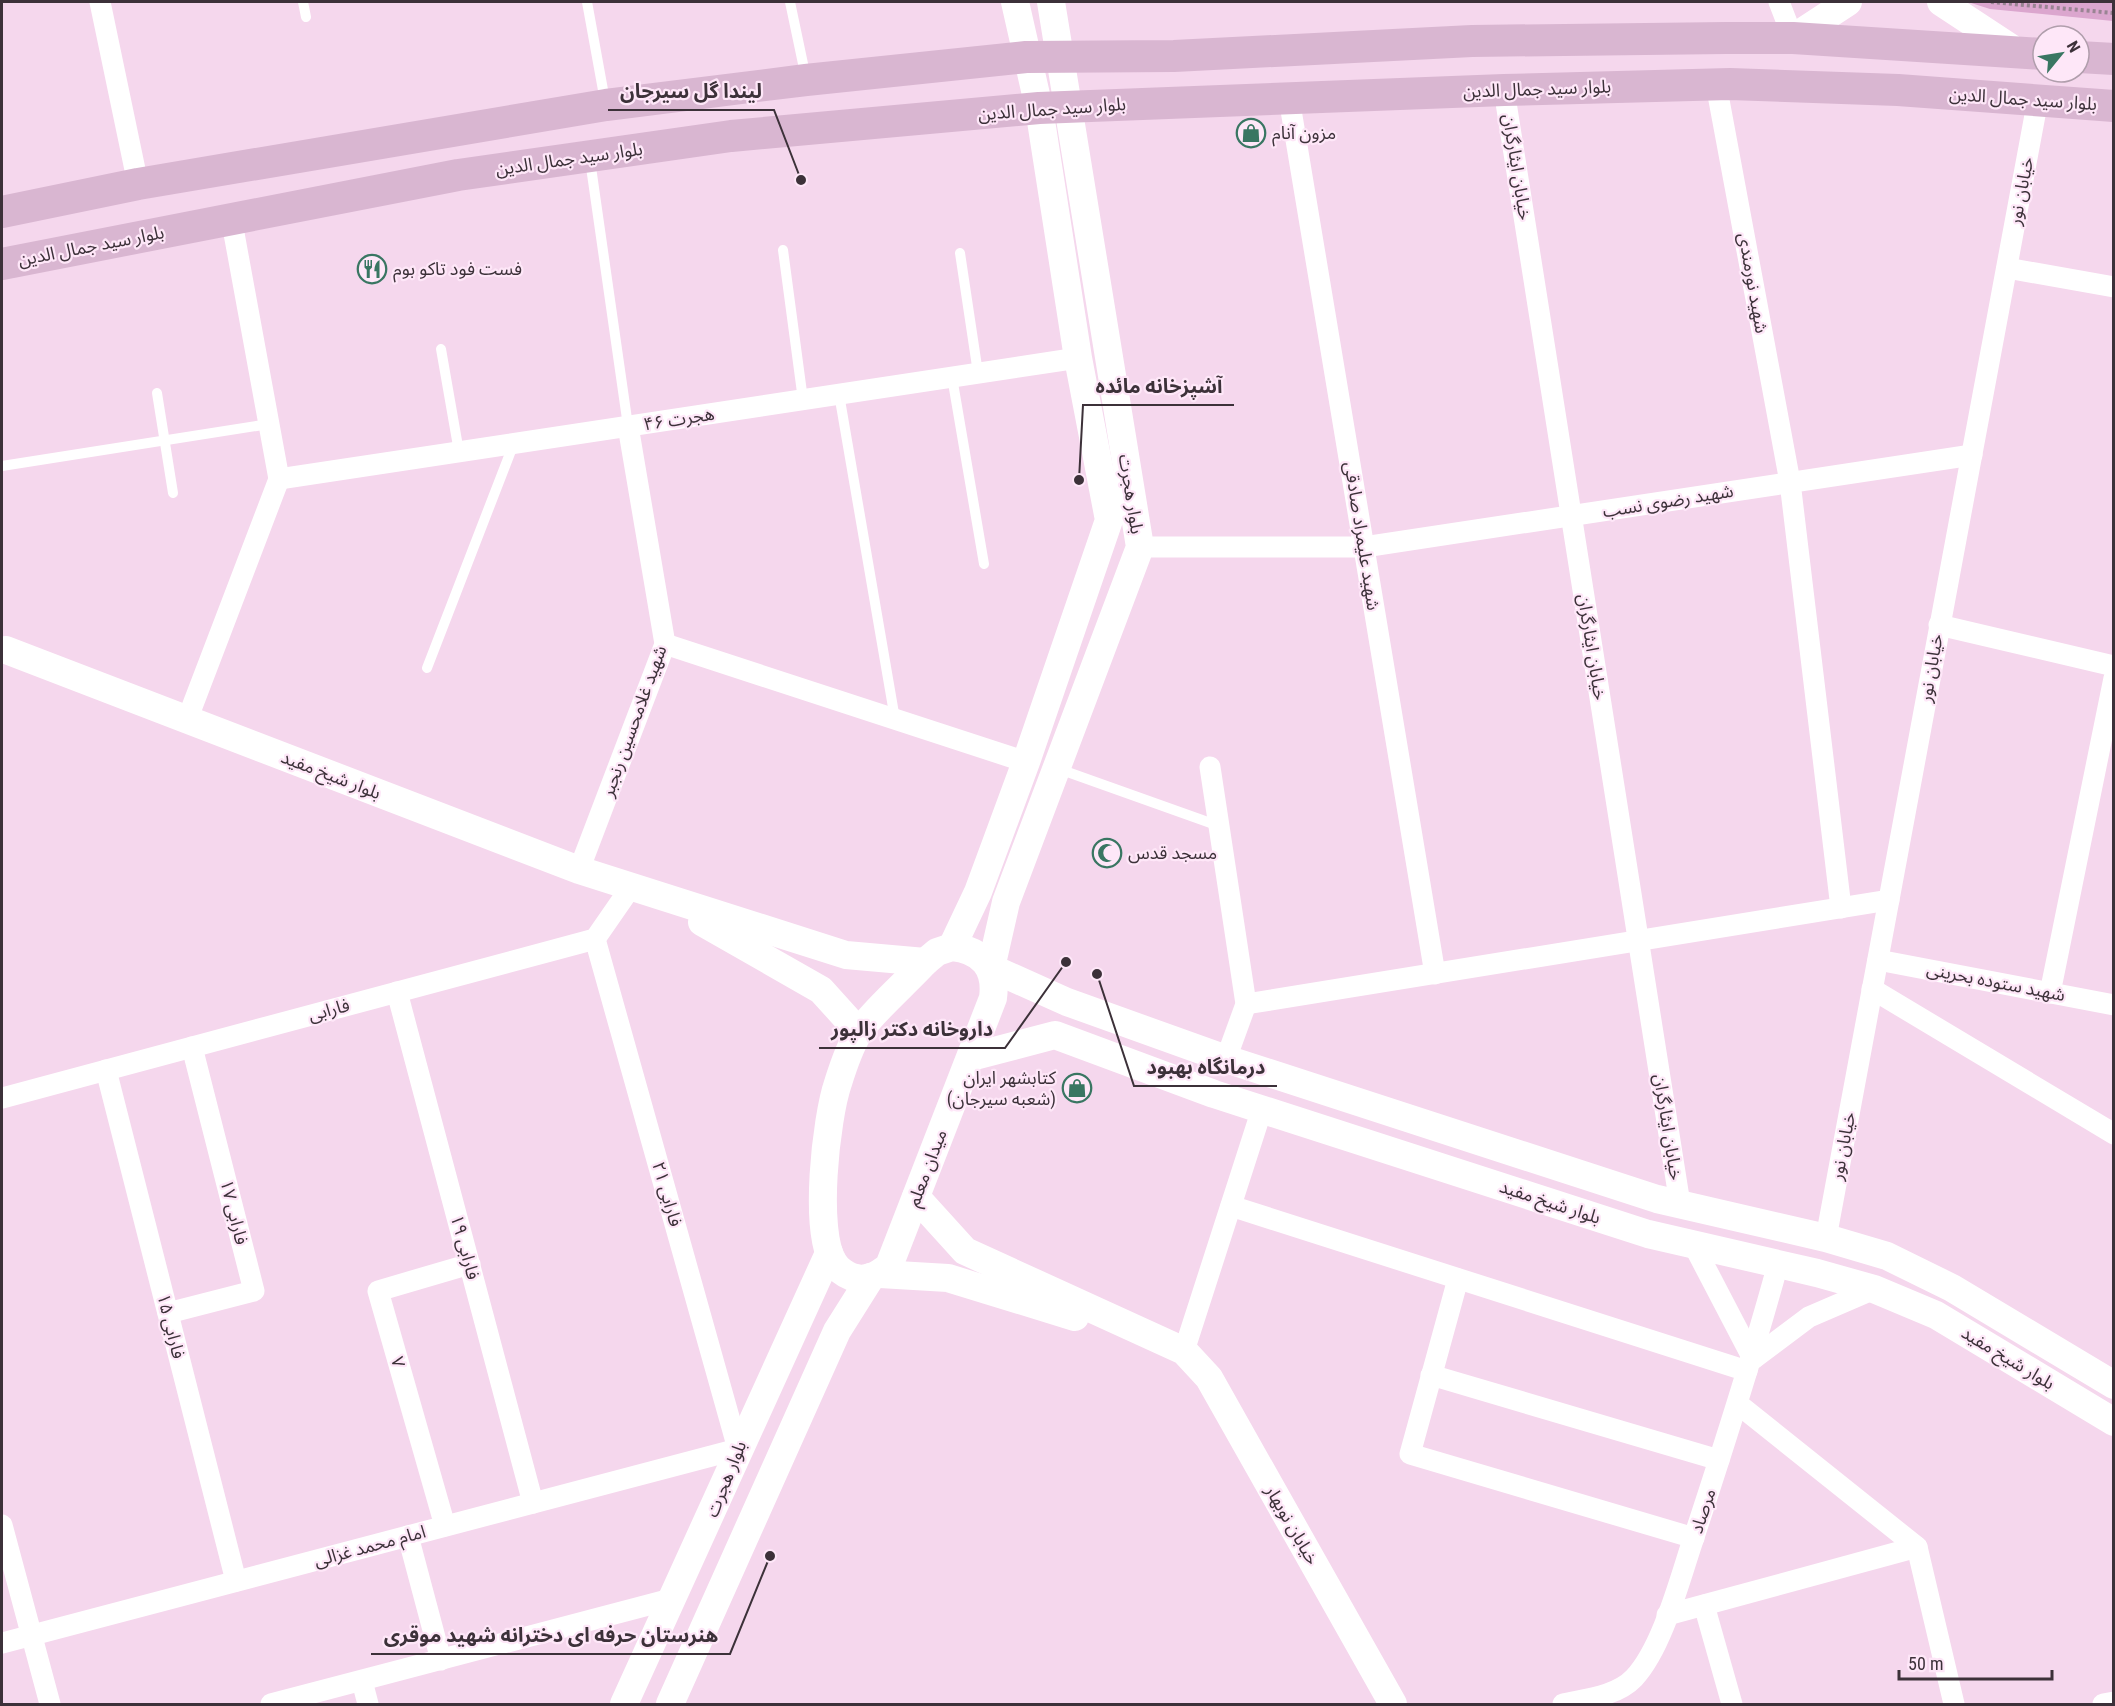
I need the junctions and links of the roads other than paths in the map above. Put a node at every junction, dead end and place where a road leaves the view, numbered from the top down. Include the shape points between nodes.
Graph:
1 (100, 2) edge
2 (303, 2) edge
3 (587, 2) edge
4 (790, 2) edge
5 (1015, 2) edge
6 (1050, 2) edge
7 (1779, 2) edge
8 (1848, 2) edge
9 (1941, 2) edge
10 (306, 17) dead end
11 (1793, 38) junction
12 (2030, 53) edge
13 (1061, 55) junction
14 (1026, 57) junction
15 (2091, 58) edge
16 (2114, 59) edge
17 (806, 80) junction
18 (1716, 84) junction
19 (1504, 90) junction
20 (1944, 93) junction
21 (1289, 98) junction
22 (2038, 99) junction
23 (606, 105) junction
24 (2114, 106) edge
25 (1054, 107) junction
26 (590, 156) junction
27 (138, 184) junction
28 (2, 212) edge
29 (231, 217) junction
30 (783, 249) dead end
31 (960, 253) dead end
32 (2, 264) edge
33 (2007, 268) junction
34 (2114, 287) edge
35 (441, 349) dead end
36 (1078, 358) junction
37 (978, 373) junction
38 (952, 377) junction
39 (157, 393) dead end
40 (839, 394) junction
41 (803, 400) junction
42 (268, 424) junction
43 (628, 426) junction
44 (164, 440) junction
45 (514, 443) junction
46 (459, 452) junction
47 (1972, 455) junction
48 (2, 466) edge
49 (279, 479) junction
50 (1790, 483) junction
51 (173, 494) dead end
52 (1572, 516) junction
53 (1140, 547) junction
54 (1364, 547) junction
55 (984, 564) dead end
56 (1939, 625) junction
57 (3, 644) edge
58 (665, 644) junction
59 (2114, 666) edge
60 (427, 668) dead end
61 (2114, 678) edge
62 (895, 719) junction
63 (187, 720) junction
64 (1026, 762) junction
65 (1210, 767) dead end
66 (1055, 768) junction
67 (1220, 826) junction
68 (579, 870) junction
69 (644, 891) junction
70 (1889, 900) junction
71 (1841, 908) junction
72 (595, 939) junction
73 (1639, 940) junction
74 (952, 947) junction
75 (846, 955) junction
76 (1878, 960) junction
77 (925, 962) junction
78 (991, 968) junction
79 (1435, 974) junction
80 (1872, 989) junction
81 (822, 990) junction
82 (397, 992) junction
83 (2050, 993) junction
84 (1067, 1002) junction
85 (1246, 1004) junction
86 (2114, 1005) edge
87 (860, 1032) junction
88 (1055, 1035) junction
89 (192, 1047) junction
90 (970, 1057) junction
91 (1226, 1059) junction
92 (106, 1070) junction
93 (2, 1098) edge
94 (1262, 1109) junction
95 (2114, 1134) edge
96 (916, 1197) junction
97 (1680, 1204) junction
98 (1231, 1206) junction
99 (1826, 1238) junction
100 (1693, 1244) junction
101 (965, 1251) junction
102 (829, 1253) junction
103 (470, 1264) junction
104 (1778, 1264) junction
105 (875, 1276) junction
106 (948, 1278) junction
107 (1458, 1279) junction
108 (1874, 1290) junction
109 (168, 1313) junction
110 (1184, 1351) junction
111 (1750, 1365) junction
112 (1431, 1375) junction
113 (2114, 1385) edge
114 (1738, 1404) junction
115 (2112, 1427) edge
116 (738, 1449) junction
117 (1719, 1460) junction
118 (533, 1503) junction
119 (2, 1525) edge
120 (445, 1526) junction
121 (408, 1536) junction
122 (1694, 1538) junction
123 (1917, 1546) junction
124 (236, 1581) junction
125 (671, 1599) junction
126 (1704, 1605) junction
127 (1667, 1615) junction
128 (31, 1635) junction
129 (2, 1643) edge
130 (441, 1660) junction
131 (362, 1681) junction
132 (2114, 1702) edge
133 (50, 1704) edge
134 (272, 1704) edge
135 (368, 1704) edge
136 (624, 1704) edge
137 (670, 1704) edge
138 (1393, 1704) edge
139 (1563, 1704) edge
140 (1732, 1704) edge
141 (1954, 1704) edge
142 (2103, 1704) edge

1 - 27 street
2 - 10 lane
3 - 23 lane
4 - 17 lane
5 - 14 street
6 - 13 street
7 - 11 street
8 - 11 street
9 - 12 street
11 - 12 main road
11 - 13 main road via 1472,41 1174,56
12 - 20 main road via 1946,65
13 - 14 main road
13 - 25 street
14 - 17 main road
14 - 25 street
15 - 16 main road
17 - 23 main road
18 - 19 main road, بلوار سید جمال الدین
18 - 20 main road, بلوار سید جمال الدین
18 - 50 street, شهید نورمندی
19 - 21 main road, بلوار سید جمال الدین
19 - 52 street, خیابان ایثارگران
20 - 22 main road, بلوار سید جمال الدین
21 - 25 main road, بلوار سید جمال الدین
21 - 54 street, شهید علیمراد صادقی
22 - 24 main road, بلوار سید جمال الدین
22 - 33 street, خیابان نور
23 - 27 main road
25 - 26 main road, بلوار سید جمال الدین via 731,136
25 - 36 street, بلوار هجرت
25 - 53 street, بلوار هجرت
26 - 29 main road, بلوار سید جمال الدین via 459,175
26 - 43 lane
27 - 28 main road
29 - 32 main road, بلوار سید جمال الدین
29 - 42 street
30 - 41 lane
31 - 37 lane
33 - 34 street
33 - 47 street, خیابان نور
35 - 46 lane
36 - 37 street, هجرت ۴۶
36 - 64 street, بلوار هجرت via 1109,520
37 - 38 street, هجرت ۴۶
38 - 40 street, هجرت ۴۶
38 - 55 lane
39 - 44 lane
40 - 41 street, هجرت ۴۶
40 - 62 lane
41 - 43 street, هجرت ۴۶
42 - 44 lane
42 - 49 street
43 - 45 street, هجرت ۴۶
43 - 58 street, شهید غلامحسین رنجبر
44 - 48 lane
44 - 51 lane
45 - 46 street, هجرت ۴۶
45 - 60 lane
46 - 49 street, هجرت ۴۶
47 - 50 street, شهید رضوی نسب
47 - 56 street, خیابان نور
49 - 63 street
50 - 52 street, شهید رضوی نسب
50 - 71 street, شهید نورمندی
52 - 54 street, شهید رضوی نسب
52 - 73 street, خیابان ایثارگران
53 - 54 street, شهید رضوی نسب
53 - 66 street, بلوار هجرت
54 - 79 street, شهید علیمراد صادقی
56 - 59 street
56 - 70 street, خیابان نور
57 - 63 street, بلوار شیخ مفید
58 - 62 street
58 - 68 street, شهید غلامحسین رنجبر
61 - 83 street
62 - 64 street
63 - 68 street, بلوار شیخ مفید
64 - 74 street, بلوار هجرت via 978,892
65 - 67 street
66 - 67 lane
66 - 78 street, بلوار هجرت via 1006,902
67 - 85 street
68 - 69 street, بلوار شیخ مفید
69 - 72 street
69 - 75 street
69 - 81 street
70 - 71 street
70 - 76 street, خیابان نور
71 - 73 street
72 - 82 street, فارابی
72 - 116 street, فارابی ۲۱
73 - 79 street
73 - 97 street, خیابان ایثارگران
74 - 77 street
74 - 78 street via 981,956
75 - 77 street
75 - 81 street via 839,973
76 - 80 street, خیابان نور
76 - 83 street, شهید ستوده بحرینی
77 - 87 street
78 - 84 street, بلوار شیخ مفید
78 - 90 street, میدان معلم via 995,983 993,999
79 - 85 street
80 - 95 street
80 - 99 street, خیابان نور
81 - 87 street
82 - 89 street, فارابی
82 - 103 street, فارابی ۱۹
83 - 86 street, شهید ستوده بحرینی
84 - 88 street via 1055,1016
84 - 91 street, بلوار شیخ مفید
85 - 91 street
87 - 102 street via 838,1082 825,1136 823,1198
88 - 90 street
88 - 94 street, بلوار شیخ مفید
89 - 92 street, فارابی
89 - 109 street, فارابی ۱۷ via 254,1291
90 - 96 street, میدان معلم
91 - 97 street, بلوار شیخ مفید
92 - 93 street, فارابی
92 - 109 street, فارابی ۱۵
94 - 98 street
94 - 100 street, بلوار شیخ مفید via 1648,1234
96 - 101 street
96 - 105 street, میدان معلم via 889,1266
97 - 99 street, بلوار شیخ مفید
98 - 107 street
98 - 110 street
99 - 113 street, بلوار شیخ مفید via 1887,1256 1952,1288
100 - 104 street, بلوار شیخ مفید
100 - 111 street
101 - 106 street via 957,1258
101 - 110 street
102 - 105 street via 843,1273 855,1278
102 - 116 street, بلوار هجرت
103 - 118 street, فارابی ۱۹
103 - 120 street, ۷ via 378,1291
104 - 108 street, بلوار شیخ مفید
104 - 111 street, مرصاد
105 - 106 street
105 - 137 street via 837,1331
106 - 110 street
107 - 111 street
107 - 112 street
108 - 111 street via 1809,1317
108 - 115 street, بلوار شیخ مفید via 1936,1315
109 - 124 street, فارابی ۱۵
110 - 138 street, خیابان نوبهار via 1209,1378
111 - 114 street, مرصاد
112 - 117 street
112 - 122 street via 1410,1454
114 - 117 street, مرصاد
114 - 123 street
116 - 118 street, امام محمد غزالی
116 - 125 street, بلوار هجرت via 711,1518
117 - 122 street, مرصاد
118 - 120 street, امام محمد غزالی
119 - 128 street
120 - 121 street, امام محمد غزالی
121 - 124 street, امام محمد غزالی
121 - 130 street
122 - 127 street, مرصاد
123 - 126 street
123 - 141 street
124 - 128 street, امام محمد غزالی
125 - 130 street
125 - 136 street, بلوار هجرت
126 - 127 street
126 - 140 street
127 - 139 street, مرصاد via 1648,1662 1632,1680 1617,1691
128 - 129 street, امام محمد غزالی
128 - 133 street
130 - 131 street
131 - 134 street
131 - 135 street
132 - 142 street

